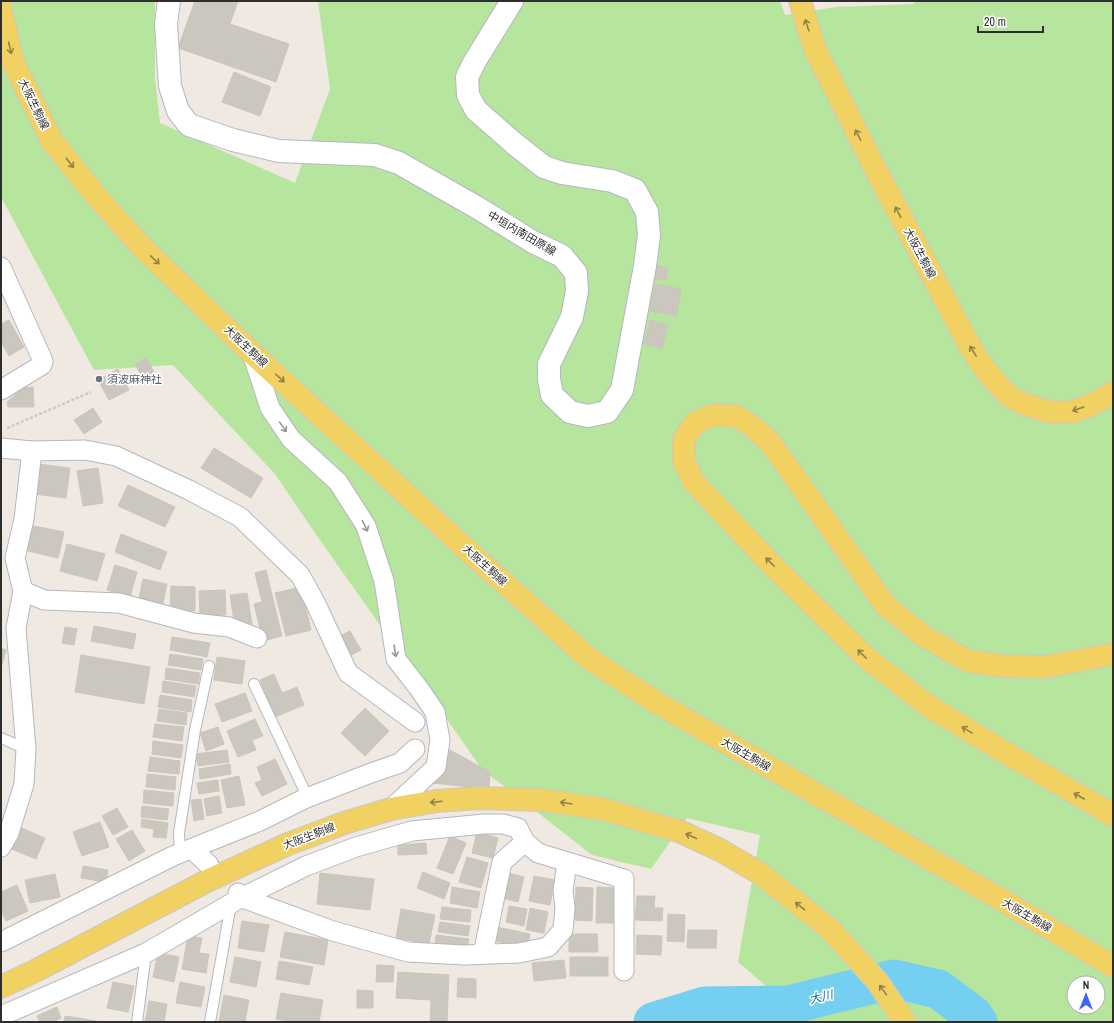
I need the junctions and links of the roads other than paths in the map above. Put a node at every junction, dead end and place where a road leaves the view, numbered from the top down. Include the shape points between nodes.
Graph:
1 (169, 1) edge
2 (512, 1) edge
3 (800, 1) edge
4 (1, 10) edge
5 (1, 267) edge
6 (252, 353) junction
7 (1, 390) edge
8 (1113, 393) edge
9 (1, 448) edge
10 (32, 451) junction
11 (23, 591) junction
12 (258, 638) dead end
13 (1113, 654) edge
14 (209, 666) dead end
15 (254, 684) dead end
16 (415, 722) dead end
17 (1, 738) edge
18 (26, 749) junction
19 (415, 749) dead end
20 (308, 798) junction
21 (391, 809) junction
22 (1113, 815) edge
23 (524, 842) junction
24 (1, 847) edge
25 (186, 851) junction
26 (567, 862) junction
27 (209, 865) dead end
28 (236, 897) junction
29 (1, 942) edge
30 (146, 953) junction
31 (483, 954) junction
32 (1113, 966) edge
33 (624, 971) dead end
34 (1, 987) edge
35 (1, 1016) edge
36 (137, 1022) edge
37 (210, 1022) edge
38 (905, 1022) edge

1 - 2 main road, 中垣内南田原線 via 166,24 170,86 178,111 189,125 233,140 280,151 374,155 399,163 533,242 562,256 576,273 577,292 572,317 550,364 549,378 552,395 570,412 588,416 607,412 622,390 645,266 649,235 648,212 635,190 612,181 562,173 544,167 476,110 468,96 467,78
8 -> 3 main road, 大阪生駒線 via 1072,412 1050,412 1021,403 1008,395 992,378 973,352 876,170 815,49
4 -> 6 main road, 大阪生駒線 via 13,62 52,141 144,249
5 - 7 street via 43,361 42,365
6 -> 21 street via 270,408 291,439 338,482 366,526 384,581 396,659 435,712 440,740 436,767
6 -> 32 main road, 大阪生駒線 via 591,660 659,704
9 - 10 street
10 - 11 street via 24,519 14,558
10 - 16 street via 85,450 116,456 240,517 300,575 348,673
11 - 12 street via 44,600 119,603 194,624 229,627
11 - 18 street via 16,628
22 -> 13 main road via 930,707 868,659 774,567 694,482 684,462 684,439 696,422 713,415 736,416 752,426 770,442 886,606 922,635 968,661 1004,666 1044,667
14 - 25 lane via 195,730 179,833
15 - 20 lane
17 - 18 lane
18 - 24 street via 24,784 9,833
19 - 20 street via 400,763
20 - 25 street
21 - 34 main road, 大阪生駒線 via 288,844 207,881
38 -> 21 main road, 大阪生駒線 via 876,981 831,930 761,874 720,850 679,831 603,809 543,800 479,798 438,801
23 - 26 street via 538,853
23 - 28 street via 518,828 503,824 412,831 356,847
23 - 31 street via 502,862
25 - 27 street
25 - 29 street
26 - 31 street via 563,891 563,930 548,947 519,953
26 - 33 street via 624,879
28 - 30 street
28 - 31 street via 333,931 408,952
28 - 37 lane
30 - 35 street
30 - 36 lane

